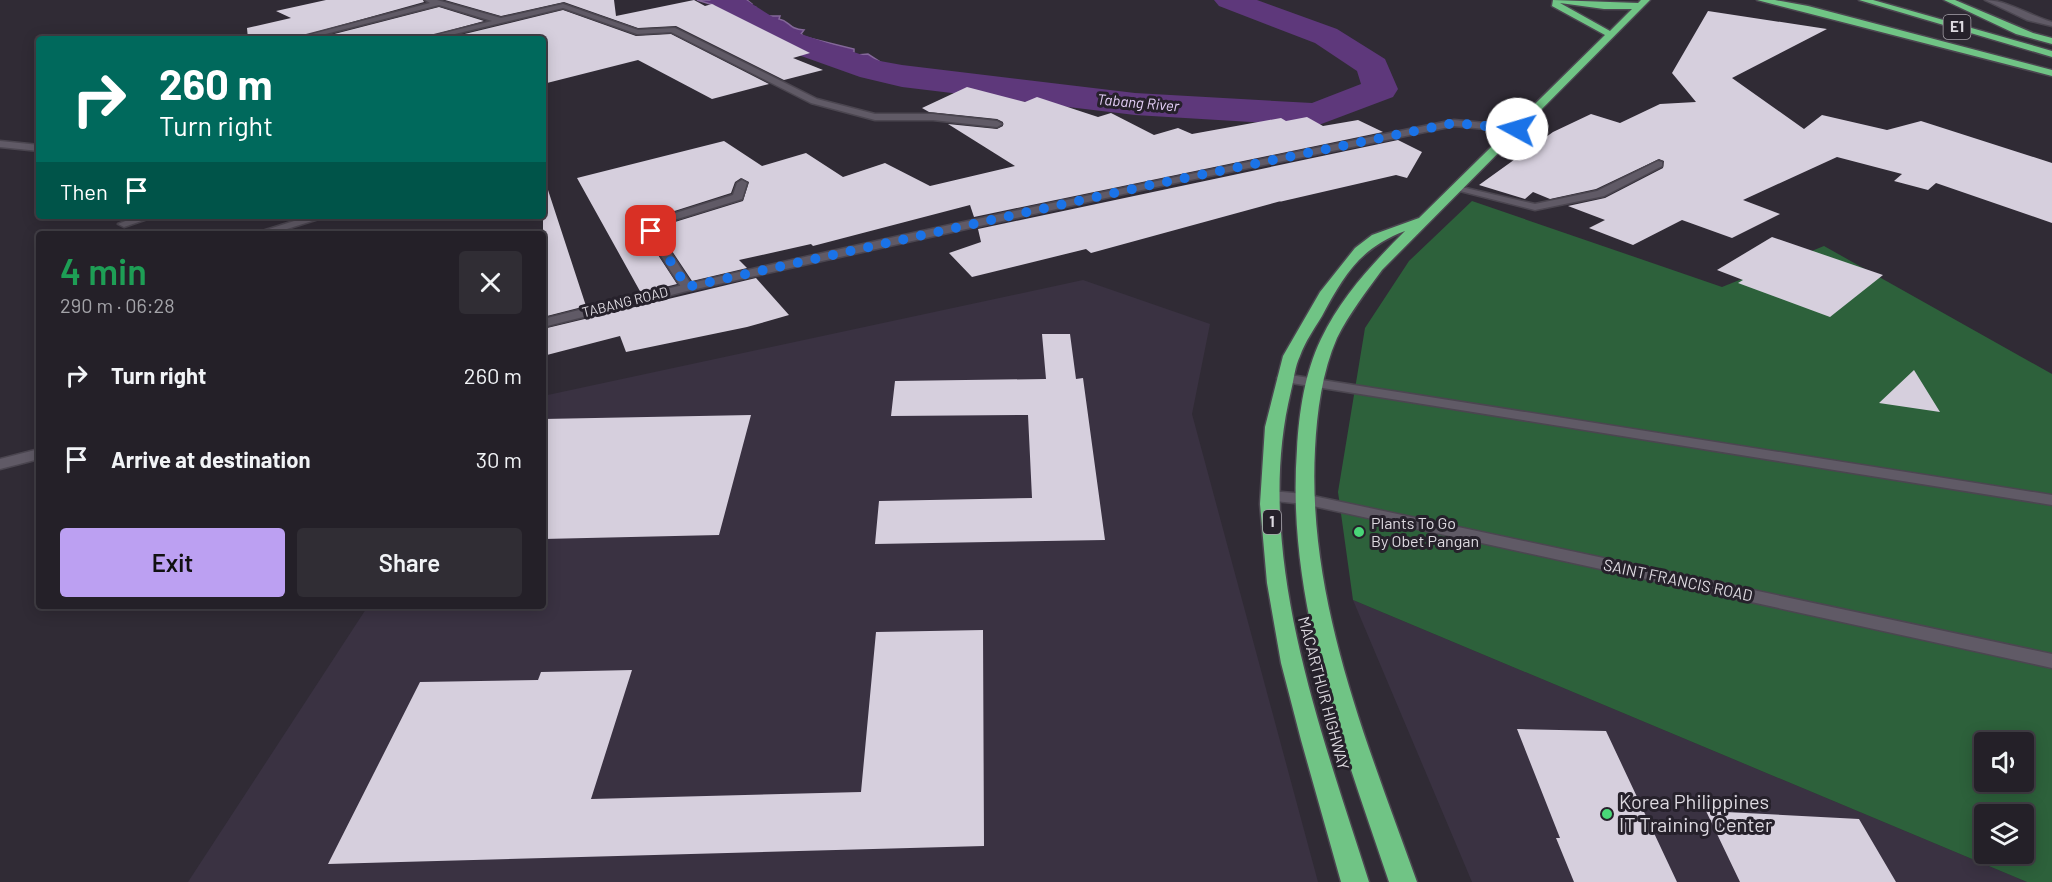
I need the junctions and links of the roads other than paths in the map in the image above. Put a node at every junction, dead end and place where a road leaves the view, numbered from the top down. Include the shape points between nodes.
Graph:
1 (427, 0) edge
2 (1546, 0) edge
3 (1557, 0) edge
4 (1761, 0) edge
5 (1863, 0) edge
6 (1948, 0) edge
7 (1989, 0) edge
8 (438, 3) junction
9 (1643, 3) edge
10 (1958, 15) dead end
11 (498, 20) junction
12 (2052, 24) edge
13 (1611, 35) junction
14 (309, 36) edge
15 (445, 36) edge
16 (2035, 36) junction
17 (2052, 41) edge
18 (2052, 54) edge
19 (2052, 73) edge
20 (997, 124) dead end
21 (1517, 129) junction
22 (1, 146) edge
23 (36, 148) edge
24 (1658, 164) dead end
25 (742, 183) dead end
26 (1457, 189) junction
27 (1428, 218) junction
28 (312, 219) edge
29 (120, 220) edge
30 (130, 231) edge
31 (270, 231) edge
32 (687, 287) junction
33 (546, 322) edge
34 (1284, 378) junction
35 (1316, 382) junction
36 (36, 455) edge
37 (0, 464) edge
38 (1271, 496) junction
39 (1304, 499) junction
40 (2052, 501) edge
41 (2052, 661) edge
42 (1355, 882) edge
43 (1403, 882) edge

1 - 8 street
2 - 13 highway
3 - 9 highway via 1604,6
4 - 19 highway
5 - 18 highway, E1
6 - 16 highway
7 - 12 street
8 - 11 street
8 - 14 street
9 - 13 highway, MACARTHUR HIGHWAY / 1
10 - 16 highway, E1
11 - 15 street
11 - 20 street via 563,6 637,32 672,30 814,101 890,118 933,117
13 - 21 highway, MACARTHUR HIGHWAY / 1
16 - 17 highway, E1
21 - 26 highway, MACARTHUR HIGHWAY / 1
21 - 32 street, TABANG ROAD via 1454,123
22 - 23 street
24 - 26 street via 1600,194 1535,207
25 - 32 street via 738,197 661,220 651,231
26 - 27 highway, MACARTHUR HIGHWAY / 1
27 - 34 highway, MACARTHUR HIGHWAY / 1 via 1369,242 1317,306
27 - 35 highway, MACARTHUR HIGHWAY / 1 via 1377,267 1344,312 1329,340
28 - 31 street
29 - 30 street
32 - 33 street, TABANG ROAD
34 - 35 street
34 - 38 highway, MACARTHUR HIGHWAY / 1 via 1273,430
35 - 39 highway, MACARTHUR HIGHWAY / 1 via 1307,433
35 - 40 street
36 - 37 street
38 - 39 street, SAINT FRANCIS ROAD
38 - 42 highway, MACARTHUR HIGHWAY / 1 via 1282,619
39 - 41 street, SAINT FRANCIS ROAD
39 - 43 highway, MACARTHUR HIGHWAY / 1 via 1311,574 1334,675

